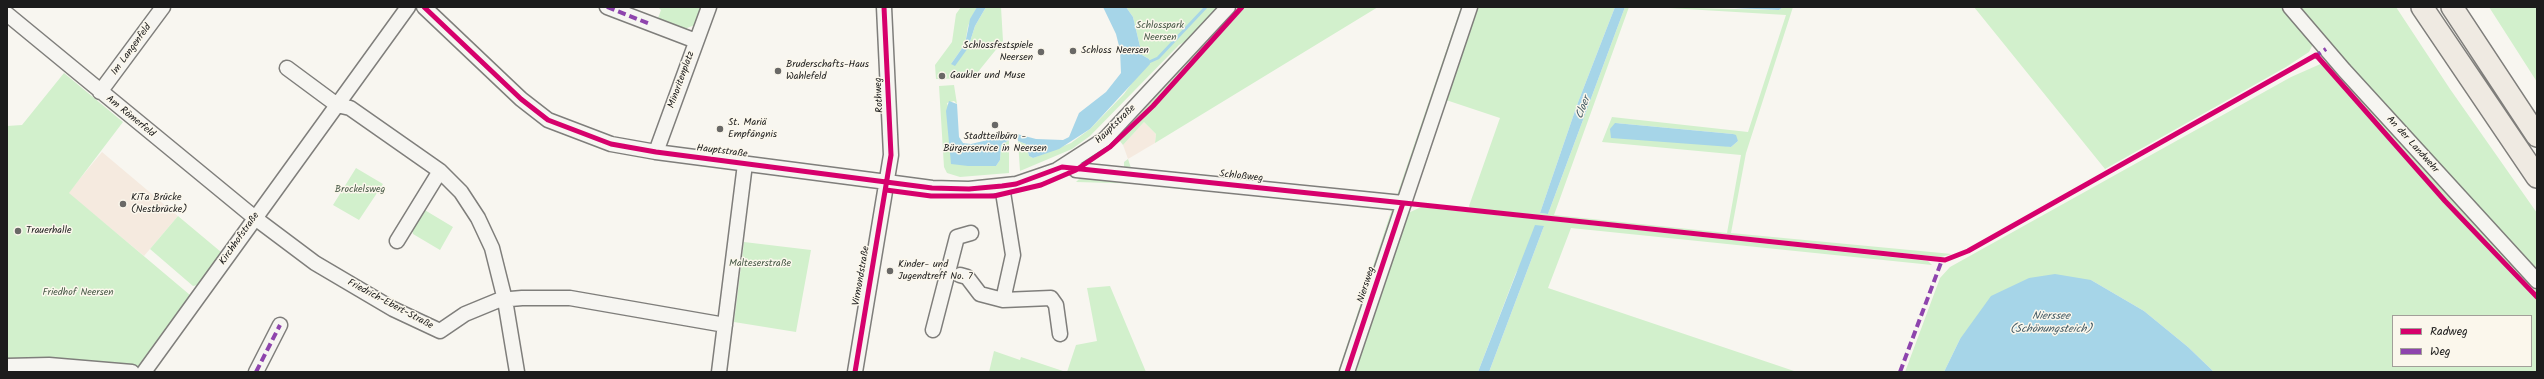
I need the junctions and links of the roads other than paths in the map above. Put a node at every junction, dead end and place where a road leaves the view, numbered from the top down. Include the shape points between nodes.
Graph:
1 (163, 7) edge
2 (408, 7) edge
3 (424, 7) edge
4 (607, 7) edge
5 (709, 7) edge
6 (884, 7) edge
7 (1228, 7) edge
8 (1470, 7) edge
9 (2290, 7) edge
10 (2422, 7) edge
11 (2452, 7) edge
12 (438, 12) edge
13 (7, 14) edge
14 (696, 41) junction
15 (287, 68) dead end
16 (100, 92) junction
17 (337, 106) junction
18 (2537, 136) edge
19 (656, 152) junction
20 (745, 164) junction
21 (1076, 170) dead end
22 (440, 171) junction
23 (2537, 177) edge
24 (887, 182) junction
25 (1002, 186) junction
26 (1404, 203) junction
27 (255, 218) junction
28 (971, 233) dead end
29 (397, 241) dead end
30 (960, 275) dead end
31 (2537, 281) edge
32 (506, 300) junction
33 (1003, 300) junction
34 (280, 325) dead end
35 (725, 325) junction
36 (933, 330) dead end
37 (1060, 334) dead end
38 (7, 366) edge
39 (132, 372) edge
40 (144, 372) edge
41 (256, 372) edge
42 (517, 372) edge
43 (720, 372) edge
44 (855, 372) edge
45 (1347, 372) edge

1 - 16 street, Im Langenfeld
2 - 17 street, Kirchhofstraße
3 - 12 street, Hauptstraße
4 - 14 street
5 - 14 street, Minoritenplatz
6 - 24 street, Rothweg via 891,141
7 - 25 street, Hauptstraße via 1105,139 1057,170
8 - 26 street, Niersweg
9 - 31 street, An der Landwehr via 2344,70
10 - 23 highway
11 - 18 highway
12 - 19 street, Hauptstraße via 521,99 548,120 610,144
13 - 16 street, Am Römerfeld
14 - 19 street, Minoritenplatz
15 - 17 street
16 - 27 street, Am Römerfeld
17 - 22 street via 350,108
17 - 27 street, Kirchhofstraße
19 - 20 street, Hauptstraße
20 - 24 street, Hauptstraße
20 - 35 street
21 - 26 street, Schloßweg
22 - 29 street
22 - 32 street via 461,192 478,218 492,248
24 - 25 street, Hauptstraße via 932,188 969,189
24 - 44 street, Virmondstraße
25 - 33 street via 1013,256
26 - 45 street, Niersweg
27 - 32 street, Friedrich-Ebert-Straße via 315,263 393,309 440,331 465,314
27 - 40 street, Kirchhofstraße
28 - 36 street via 957,237
30 - 33 street via 967,277 980,294
32 - 35 street, Friedrich-Ebert-Straße via 570,298
32 - 42 street
33 - 37 street via 1051,298 1056,305
34 - 41 street
35 - 43 street
38 - 39 street via 49,365

